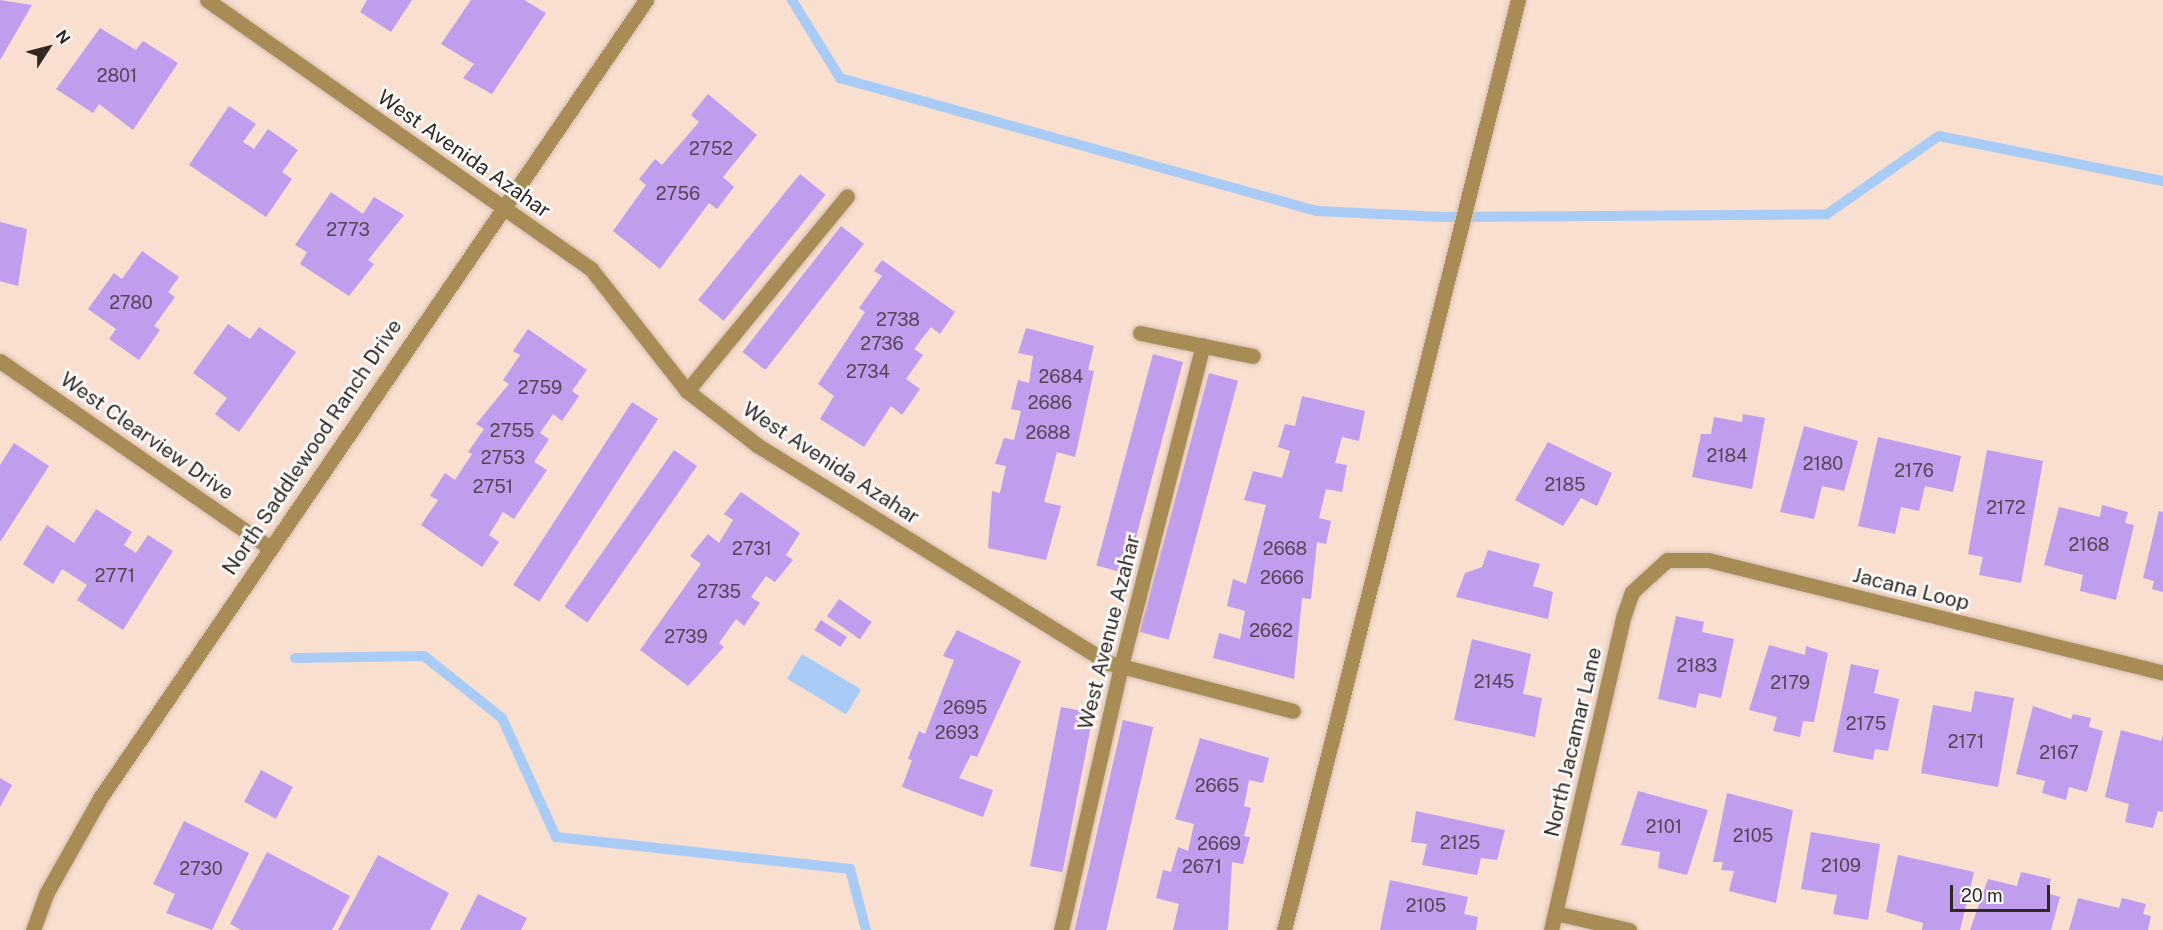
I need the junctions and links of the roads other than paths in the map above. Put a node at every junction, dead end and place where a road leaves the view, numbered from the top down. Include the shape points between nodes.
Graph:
1 (207, 0) edge
2 (646, 0) edge
3 (1518, 0) edge
4 (847, 196) dead end
5 (502, 206) junction
6 (1140, 333) dead end
7 (1203, 345) junction
8 (1253, 356) dead end
9 (0, 361) edge
10 (687, 391) junction
11 (269, 547) junction
12 (1651, 571) joint
13 (1120, 666) junction
14 (2163, 673) edge
15 (1293, 711) dead end
16 (1555, 912) junction
17 (33, 930) edge
18 (1061, 930) edge
19 (1284, 930) edge
20 (1551, 930) edge
21 (1629, 930) edge

1 - 5 street, West Avenida Azahar
2 - 5 street, North Saddlewood Ranch Drive
3 - 19 street
4 - 10 street
5 - 10 street, West Avenida Azahar via 591,269
5 - 11 street, North Saddlewood Ranch Drive
6 - 7 street
7 - 8 street
7 - 13 street, West Avenue Azahar
9 - 11 street, West Clearview Drive
10 - 13 street, West Avenida Azahar via 757,445
11 - 17 street, North Saddlewood Ranch Drive via 100,798 46,894
12 - 14 street, Jacana Loop via 1667,560 1708,560
12 - 16 street, North Jacamar Lane via 1632,592 1624,615
13 - 15 street, West Avenida Azahar
13 - 18 street, West Avenue Azahar
16 - 20 street, North Jacamar Lane
16 - 21 street

